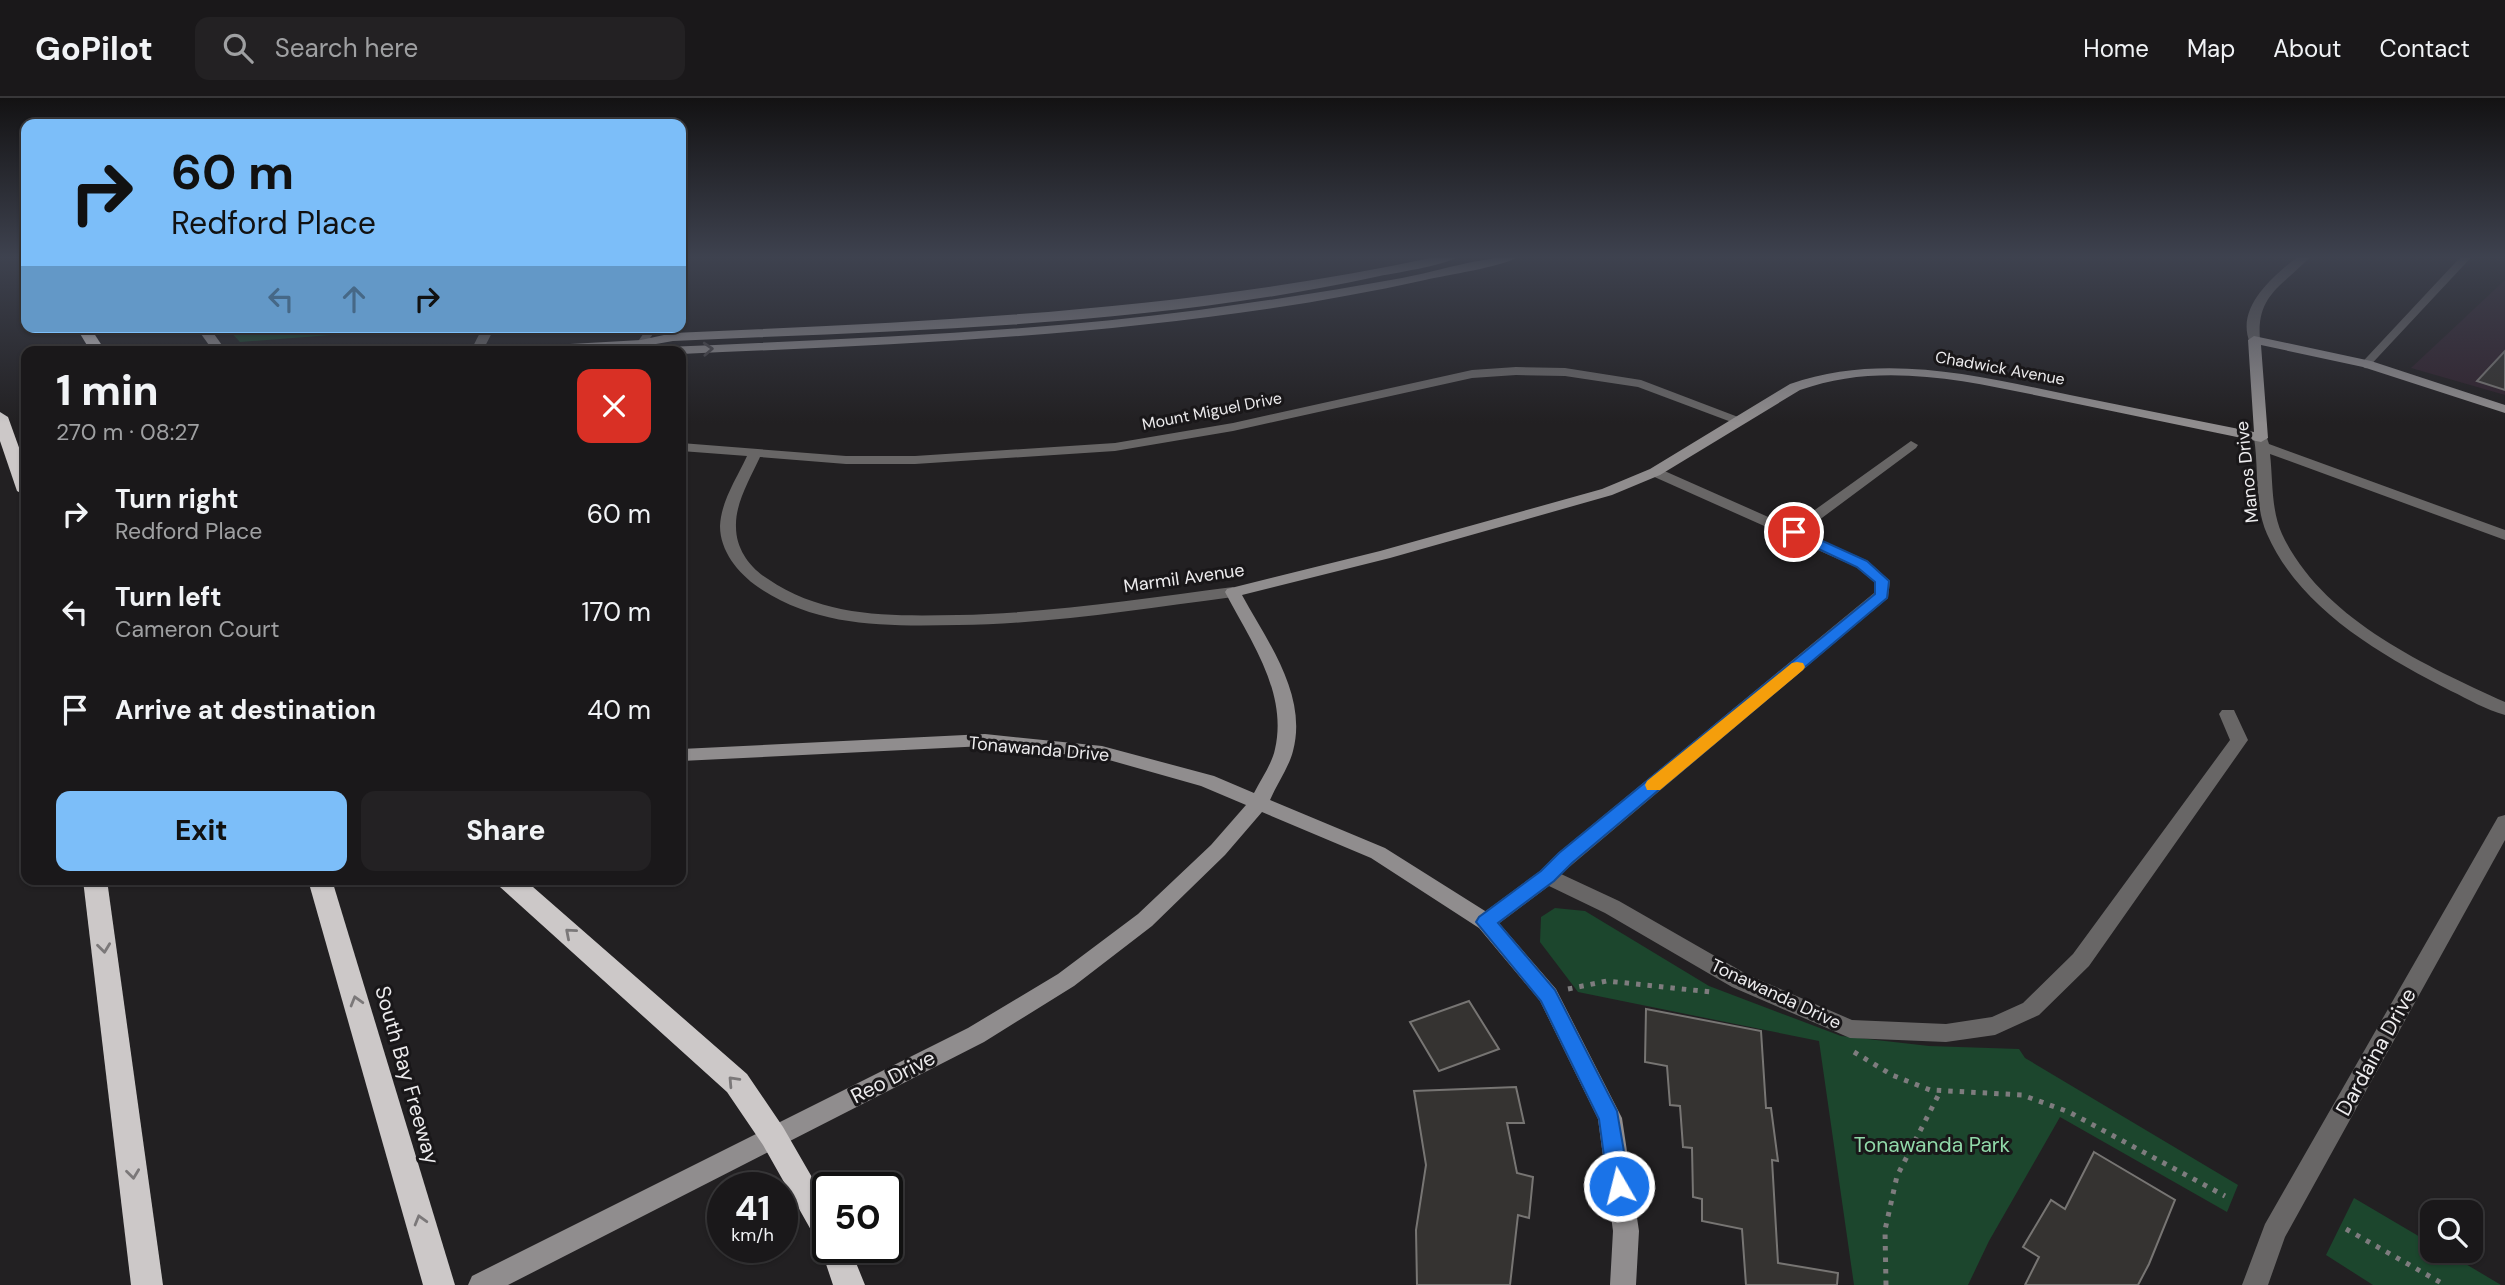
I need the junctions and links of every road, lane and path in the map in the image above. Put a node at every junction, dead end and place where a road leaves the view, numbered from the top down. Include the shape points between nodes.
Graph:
1 (1082, 312) edge
2 (1223, 312) edge
3 (2254, 312) edge
4 (2414, 312) edge
5 (649, 333) edge
6 (2254, 340) junction
7 (641, 344) junction
8 (606, 346) edge
9 (648, 346) edge
10 (686, 350) edge
11 (2366, 364) junction
12 (2505, 409) edge
13 (0, 416) edge
14 (1739, 420) junction
15 (2262, 442) junction
16 (1911, 445) dead end
17 (686, 447) edge
18 (756, 452) junction
19 (1655, 472) junction
20 (21, 477) edge
21 (1794, 532) junction
22 (2505, 535) edge
23 (1233, 592) junction
24 (2505, 709) edge
25 (2228, 714) dead end
26 (686, 755) edge
27 (1259, 803) junction
28 (2505, 822) edge
29 (1548, 876) junction
30 (96, 885) edge
31 (321, 885) edge
32 (515, 885) edge
33 (1486, 922) junction
34 (1548, 995) junction
35 (1718, 995) dead end
36 (1848, 1048) dead end
37 (1940, 1092) junction
38 (773, 1136) junction
39 (2225, 1196) dead end
40 (812, 1206) edge
41 (2346, 1229) dead end
42 (841, 1263) edge
43 (147, 1285) edge
44 (439, 1285) edge
45 (481, 1285) edge
46 (849, 1285) edge
47 (1622, 1285) edge
48 (1886, 1285) edge
49 (2255, 1285) edge
50 (2445, 1285) edge

1 - 7 main road via 958,324 673,337
10 -> 2 main road via 954,338
3 - 6 street, Manos Drive
4 - 11 lane
5 - 7 lane
6 - 11 main road
6 - 15 main road, Manos Drive
7 - 8 main road
7 -> 9 main road
11 - 12 main road
13 - 20 highway
14 - 15 main road, Chadwick Avenue via 1812,381 1851,373 1915,372 1961,376
14 - 18 street, Mount Miguel Drive via 1641,384 1565,372 1516,371 1472,374 1233,427 1115,447 915,460
14 - 19 main road, Marmil Avenue
15 - 22 street, Chadwick Avenue
15 - 24 street, Manos Drive via 2273,531 2290,562 2328,606 2406,660
16 - 21 street
17 - 18 street, Mount Miguel Drive
18 - 23 street, Marmil Avenue via 728,516 734,553 765,587 824,612 885,621 1019,619
19 - 21 street
19 - 23 main road, Marmil Avenue via 1584,499
21 - 29 street via 1862,564 1882,581 1882,595
23 - 27 main road, Reo Drive via 1274,671 1288,716 1283,751
25 - 29 street, Tonawanda Drive via 2239,740 2081,960 2031,1009 1995,1026 1946,1033 1850,1028 1740,981 1612,907
26 - 27 main road, Tonawanda Drive via 985,740 1102,752 1207,781
27 - 33 main road, Tonawanda Drive via 1378,853
27 - 38 main road, Reo Drive via 1145,920 1066,980 976,1035
28 - 49 street, Dardaina Drive via 2274,1232
29 - 33 street
30 -> 43 highway
44 -> 31 highway, South Bay Freeway
38 -> 32 highway via 737,1083
33 - 34 main road, Tonawanda Drive
34 - 35 path via 1607,981 1702,989
34 - 47 main road, Tonawanda Drive via 1610,1118 1626,1231
36 - 37 path via 1892,1075
37 - 39 path via 2022,1096 2068,1112
37 - 48 path via 1897,1176 1885,1230
38 - 40 highway
38 - 45 main road, Reo Drive
41 - 50 path
42 - 46 highway

